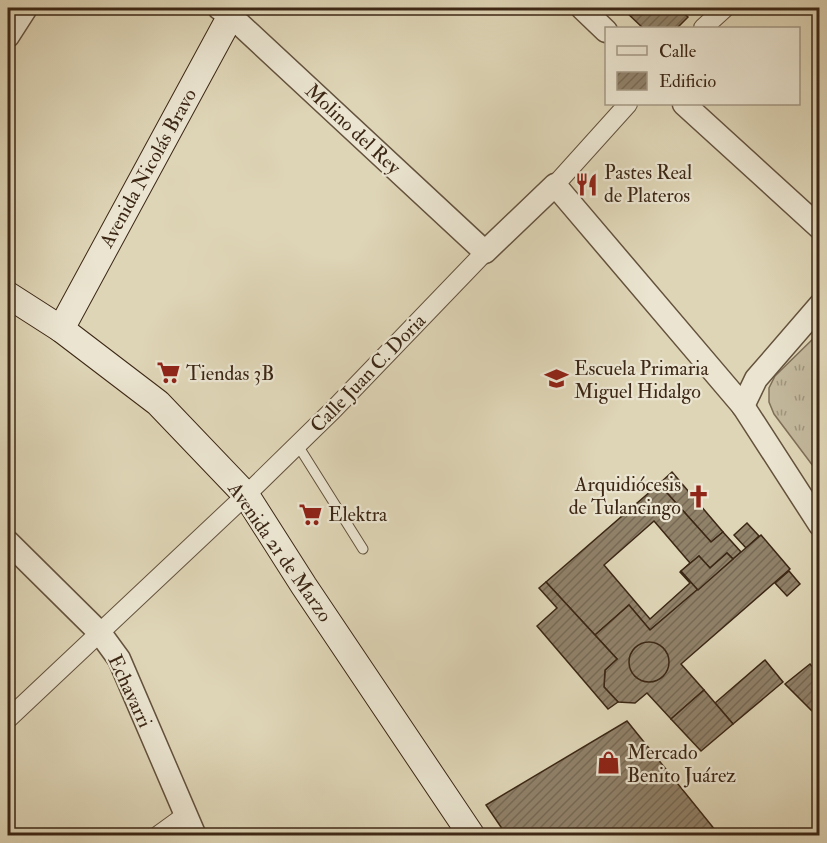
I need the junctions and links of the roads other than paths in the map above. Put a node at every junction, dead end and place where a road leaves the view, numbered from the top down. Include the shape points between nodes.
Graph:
1 (26, 8) edge
2 (582, 8) edge
3 (725, 8) edge
4 (228, 10) edge
5 (704, 27) edge
6 (605, 30) edge
7 (8, 36) edge
8 (627, 105) edge
9 (685, 105) edge
10 (555, 185) junction
11 (819, 228) edge
12 (485, 252) junction
13 (8, 295) edge
14 (819, 305) edge
15 (61, 329) junction
16 (743, 406) junction
17 (297, 444) junction
18 (246, 495) junction
19 (819, 525) edge
20 (9, 542) edge
21 (363, 549) dead end
22 (99, 633) junction
23 (8, 719) edge
24 (191, 825) edge
25 (157, 836) edge
26 (472, 836) edge

1 - 7 street
2 - 6 street
3 - 5 street
4 - 12 street, Molino del Rey
4 - 15 main road, Avenida Nicolás Bravo
8 - 10 street, Calle Juan C. Doria
9 - 11 street
10 - 12 street, Calle Juan C. Doria
10 - 16 street
12 - 17 street, Calle Juan C. Doria
13 - 15 main road, Avenida 21 de Marzo
14 - 16 street via 756,379
15 - 18 main road, Avenida 21 de Marzo via 158,403
16 - 19 street
17 - 18 street, Calle Juan C. Doria
17 - 21 lane
18 - 22 street, Calle Juan C. Doria
18 - 26 main road, Avenida 21 de Marzo
20 - 22 street, Echavarri
22 - 23 street, Calle Juan C. Doria
22 - 24 street, Echavarri via 119,659
24 - 25 street

